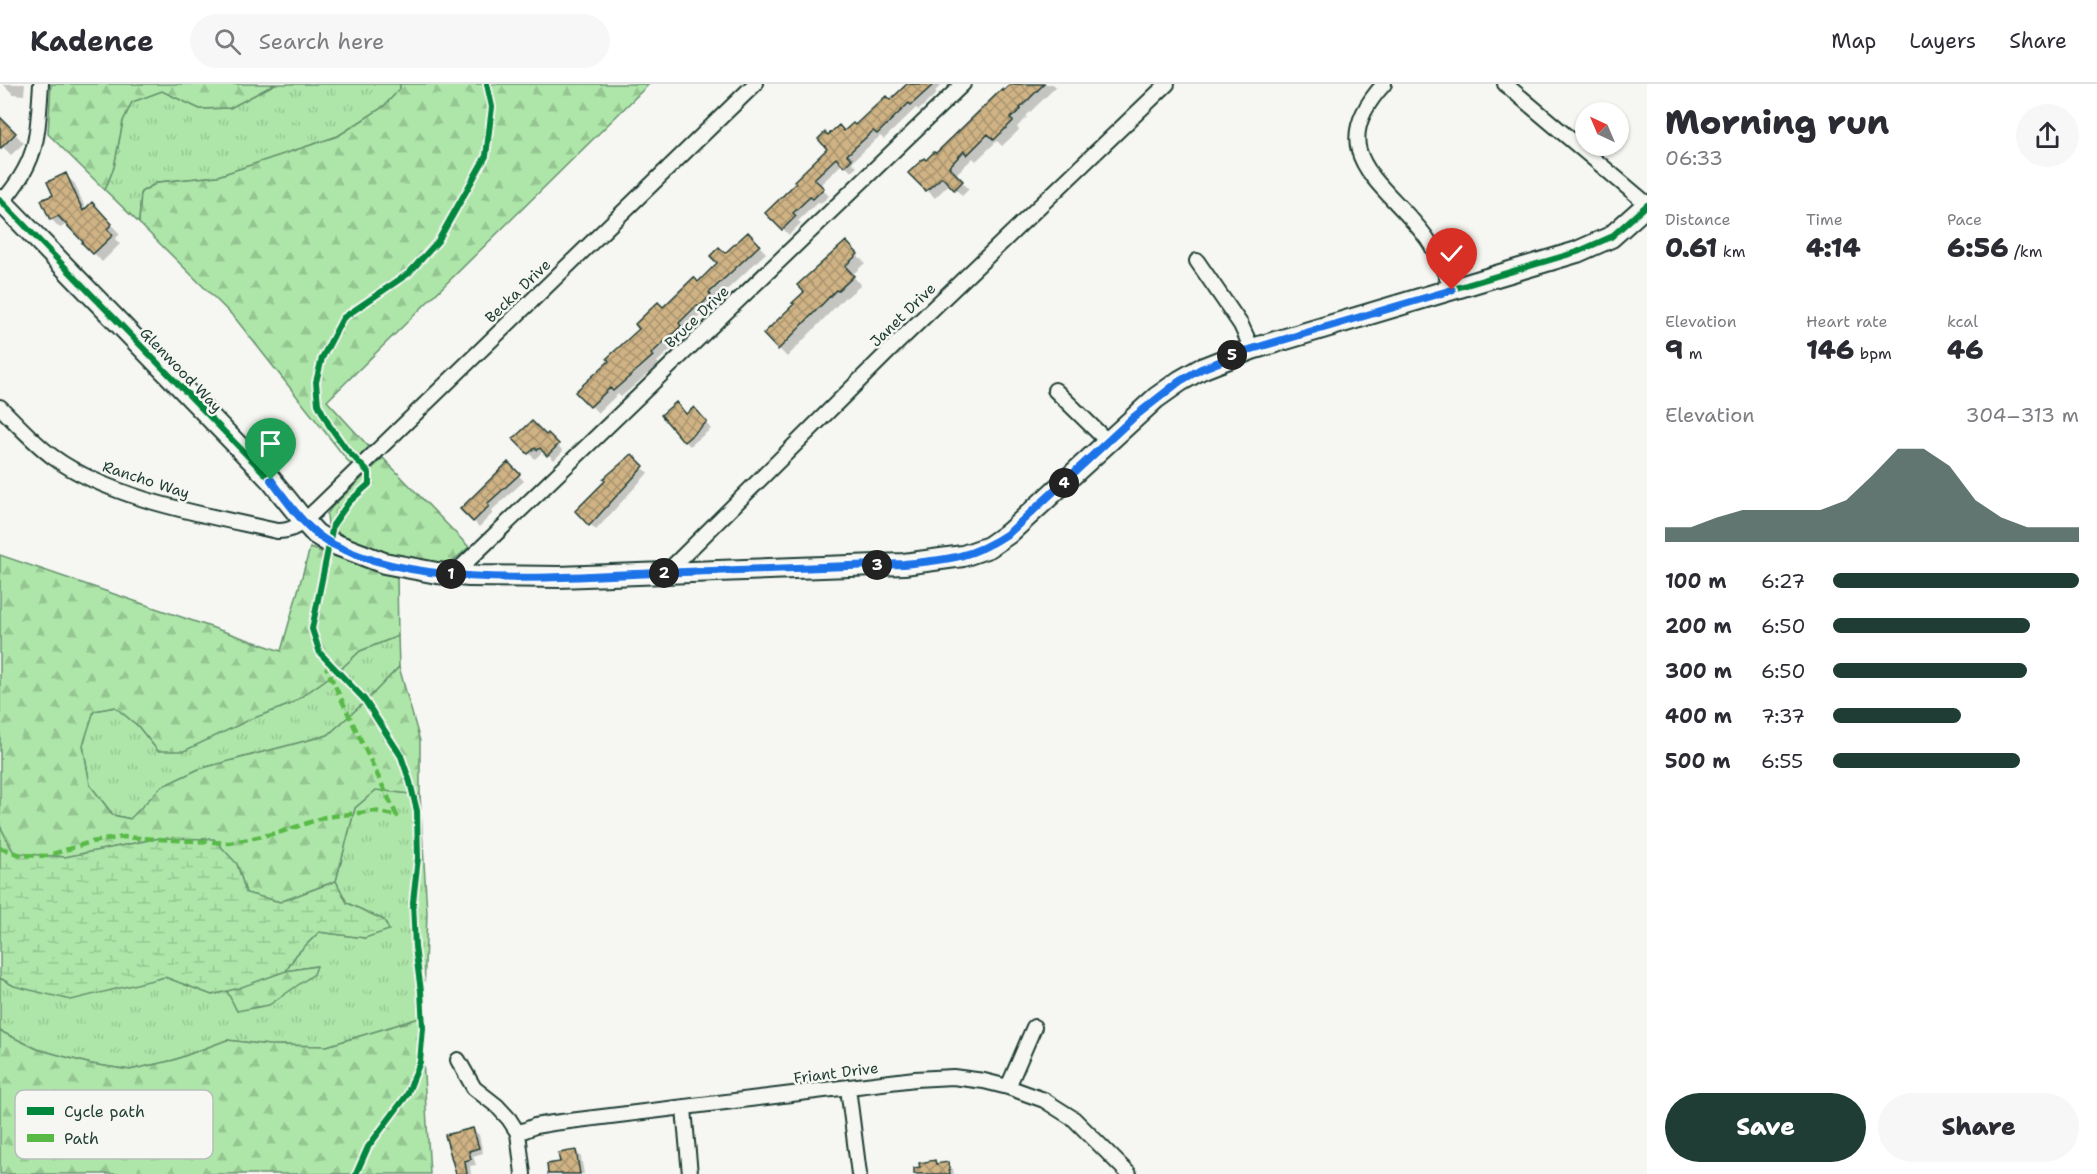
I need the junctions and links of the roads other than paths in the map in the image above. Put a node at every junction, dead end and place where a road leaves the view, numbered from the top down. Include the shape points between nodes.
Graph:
1 (41, 84) edge
2 (755, 84) edge
3 (963, 84) edge
4 (1167, 84) edge
5 (1384, 84) edge
6 (1505, 84) edge
7 (1, 201) edge
8 (1647, 205) edge
9 (1197, 261) dead end
10 (1452, 290) junction
11 (1252, 349) junction
12 (1055, 390) dead end
13 (2, 413) edge
14 (1108, 442) junction
15 (304, 521) junction
16 (666, 573) junction
17 (453, 575) junction
18 (1034, 1027) dead end
19 (458, 1060) dead end
20 (1008, 1087) junction
21 (848, 1088) junction
22 (684, 1108) junction
23 (518, 1133) junction
24 (1124, 1172) edge
25 (523, 1174) edge
26 (690, 1174) edge
27 (859, 1174) edge

1 - 7 street via 32,156 16,186
2 - 15 street, Becka Drive
3 - 17 street, Bruce Drive
4 - 16 street, Janet Drive via 897,343
5 - 10 street via 1360,116 1358,140 1363,165 1428,239
6 - 8 street
7 - 15 street, Glenwood Way via 271,480
8 - 10 street, Glenwood Way via 1624,227 1596,245
9 - 11 street via 1241,325
10 - 11 street, Glenwood Way
11 - 14 street, Glenwood Way via 1217,361 1180,381
12 - 14 street
13 - 15 street, Rancho Way via 52,456 94,481 201,514 277,531 286,531
14 - 16 street, Glenwood Way via 1009,533 989,547 963,556 904,564
15 - 17 street, Glenwood Way via 316,534 357,554 410,569
16 - 17 street, Glenwood Way
18 - 20 street
19 - 23 street via 474,1088 509,1119
20 - 21 street, Friant Drive via 953,1077
20 - 24 street, Friant Drive via 1044,1100 1074,1119
21 - 22 street, Friant Drive
21 - 27 street
22 - 23 street, Friant Drive via 553,1123
22 - 26 street
23 - 25 street

